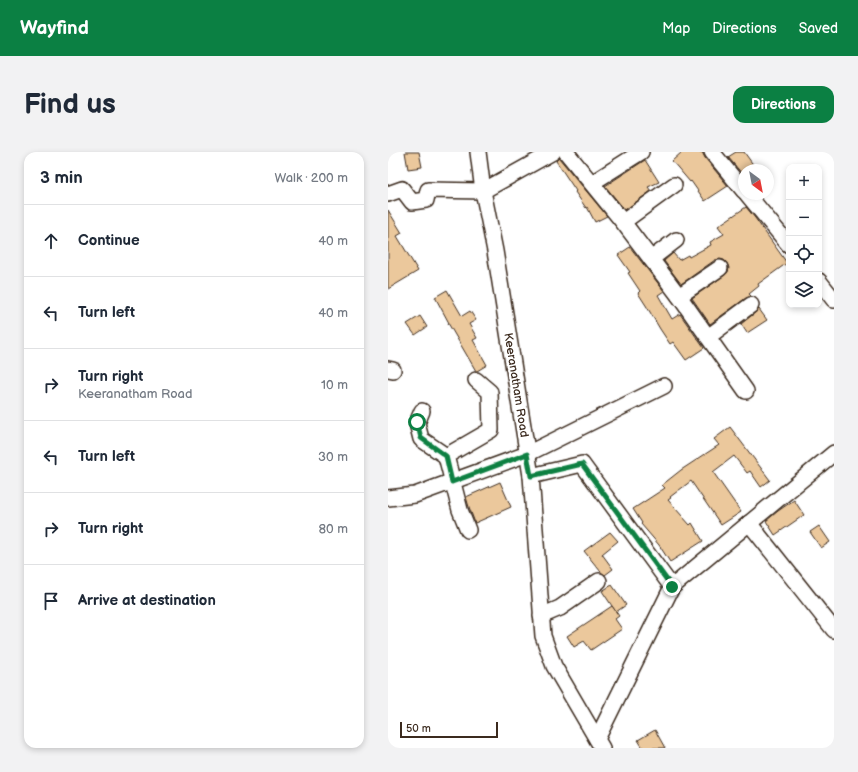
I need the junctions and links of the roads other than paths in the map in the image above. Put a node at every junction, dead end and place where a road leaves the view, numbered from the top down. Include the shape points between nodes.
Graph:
1 (478, 152) edge
2 (553, 152) edge
3 (566, 152) edge
4 (641, 152) edge
5 (712, 152) edge
6 (592, 183) junction
7 (738, 184) edge
8 (674, 185) dead end
9 (484, 191) junction
10 (388, 194) edge
11 (751, 200) edge
12 (623, 222) junction
13 (676, 240) dead end
14 (786, 241) edge
15 (651, 259) junction
16 (720, 268) dead end
17 (822, 286) edge
18 (679, 296) junction
19 (834, 300) edge
20 (751, 305) dead end
21 (708, 337) junction
22 (476, 380) dead end
23 (664, 386) dead end
24 (746, 391) dead end
25 (422, 411) dead end
26 (834, 453) edge
27 (527, 454) junction
28 (446, 456) junction
29 (531, 476) junction
30 (452, 482) junction
31 (388, 498) edge
32 (749, 523) junction
33 (468, 530) dead end
34 (599, 581) dead end
35 (672, 587) junction
36 (541, 616) junction
37 (834, 630) edge
38 (600, 744) edge

1 - 9 street, Keeranatham Road
2 - 9 street
3 - 6 street
4 - 6 street
5 - 7 street
6 - 12 street
8 - 12 street
9 - 10 street via 428,190 426,200 412,202 402,189
9 - 27 street, Keeranatham Road
11 - 14 street
12 - 15 street
13 - 15 street
15 - 18 street
16 - 18 street
17 - 19 street
18 - 21 street
20 - 21 street
21 - 24 street
22 - 28 street via 490,392 491,430
23 - 27 street
25 - 28 street via 417,422 421,438
26 - 32 street
27 - 29 street, Keeranatham Road
27 - 30 street
28 - 30 street
29 - 35 street via 582,464
29 - 36 street, Keeranatham Road
30 - 31 street via 415,495
30 - 33 street
32 - 35 street
32 - 37 street
34 - 36 street via 560,608
35 - 38 street
36 - 38 street, Keeranatham Road via 543,636 554,666

